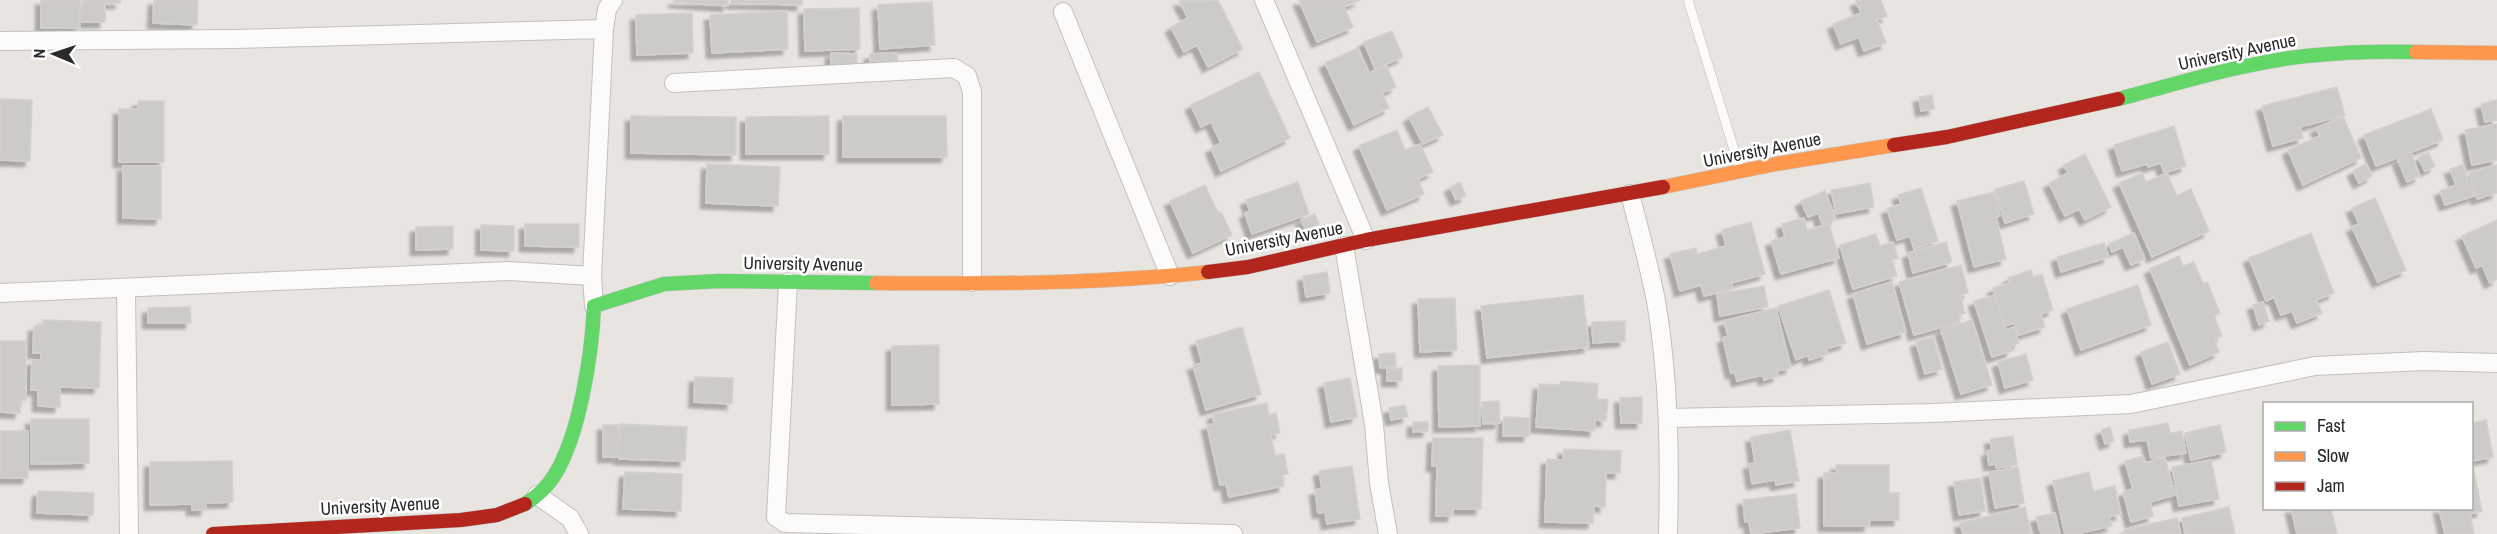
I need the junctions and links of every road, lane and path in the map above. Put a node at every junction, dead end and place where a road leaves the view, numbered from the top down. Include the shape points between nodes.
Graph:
1 (613, 0) edge
2 (1264, 0) edge
3 (1688, 0) edge
4 (1063, 12) dead end
5 (604, 29) junction
6 (0, 41) edge
7 (2497, 53) edge
8 (674, 83) dead end
9 (1741, 171) junction
10 (1630, 194) junction
11 (1366, 240) junction
12 (1344, 246) junction
13 (592, 276) junction
14 (1170, 276) junction
15 (788, 282) junction
16 (972, 282) junction
17 (126, 288) junction
18 (0, 293) edge
19 (594, 306) junction
20 (2497, 363) edge
21 (1668, 418) junction
22 (537, 495) junction
23 (129, 534) edge
24 (213, 534) edge
25 (579, 534) edge
26 (1233, 534) edge
27 (1388, 534) edge
28 (1668, 534) edge

1 - 5 street via 607,9
2 - 11 street
3 - 9 lane
4 - 14 street
5 - 6 street
5 - 13 street
7 - 9 street, University Avenue via 2373,51 2306,56 1947,137
8 - 16 street via 954,68 967,76 972,92
9 - 10 street, University Avenue
10 - 11 street, University Avenue
10 - 21 street via 1656,301
11 - 12 street, University Avenue
12 - 14 street, University Avenue via 1248,267
12 - 27 street
13 - 17 street via 509,271
13 - 19 street
14 - 16 street, University Avenue via 1030,284
15 - 16 street, University Avenue
15 - 19 street, University Avenue via 664,284
15 - 26 street via 779,520
17 - 18 street
17 - 23 street
19 - 22 street, University Avenue via 582,393 566,447 555,474
20 - 21 street via 2424,361 2316,366 2131,404
21 - 28 street
22 - 24 street, University Avenue via 522,507 475,518
22 - 25 street via 570,518

